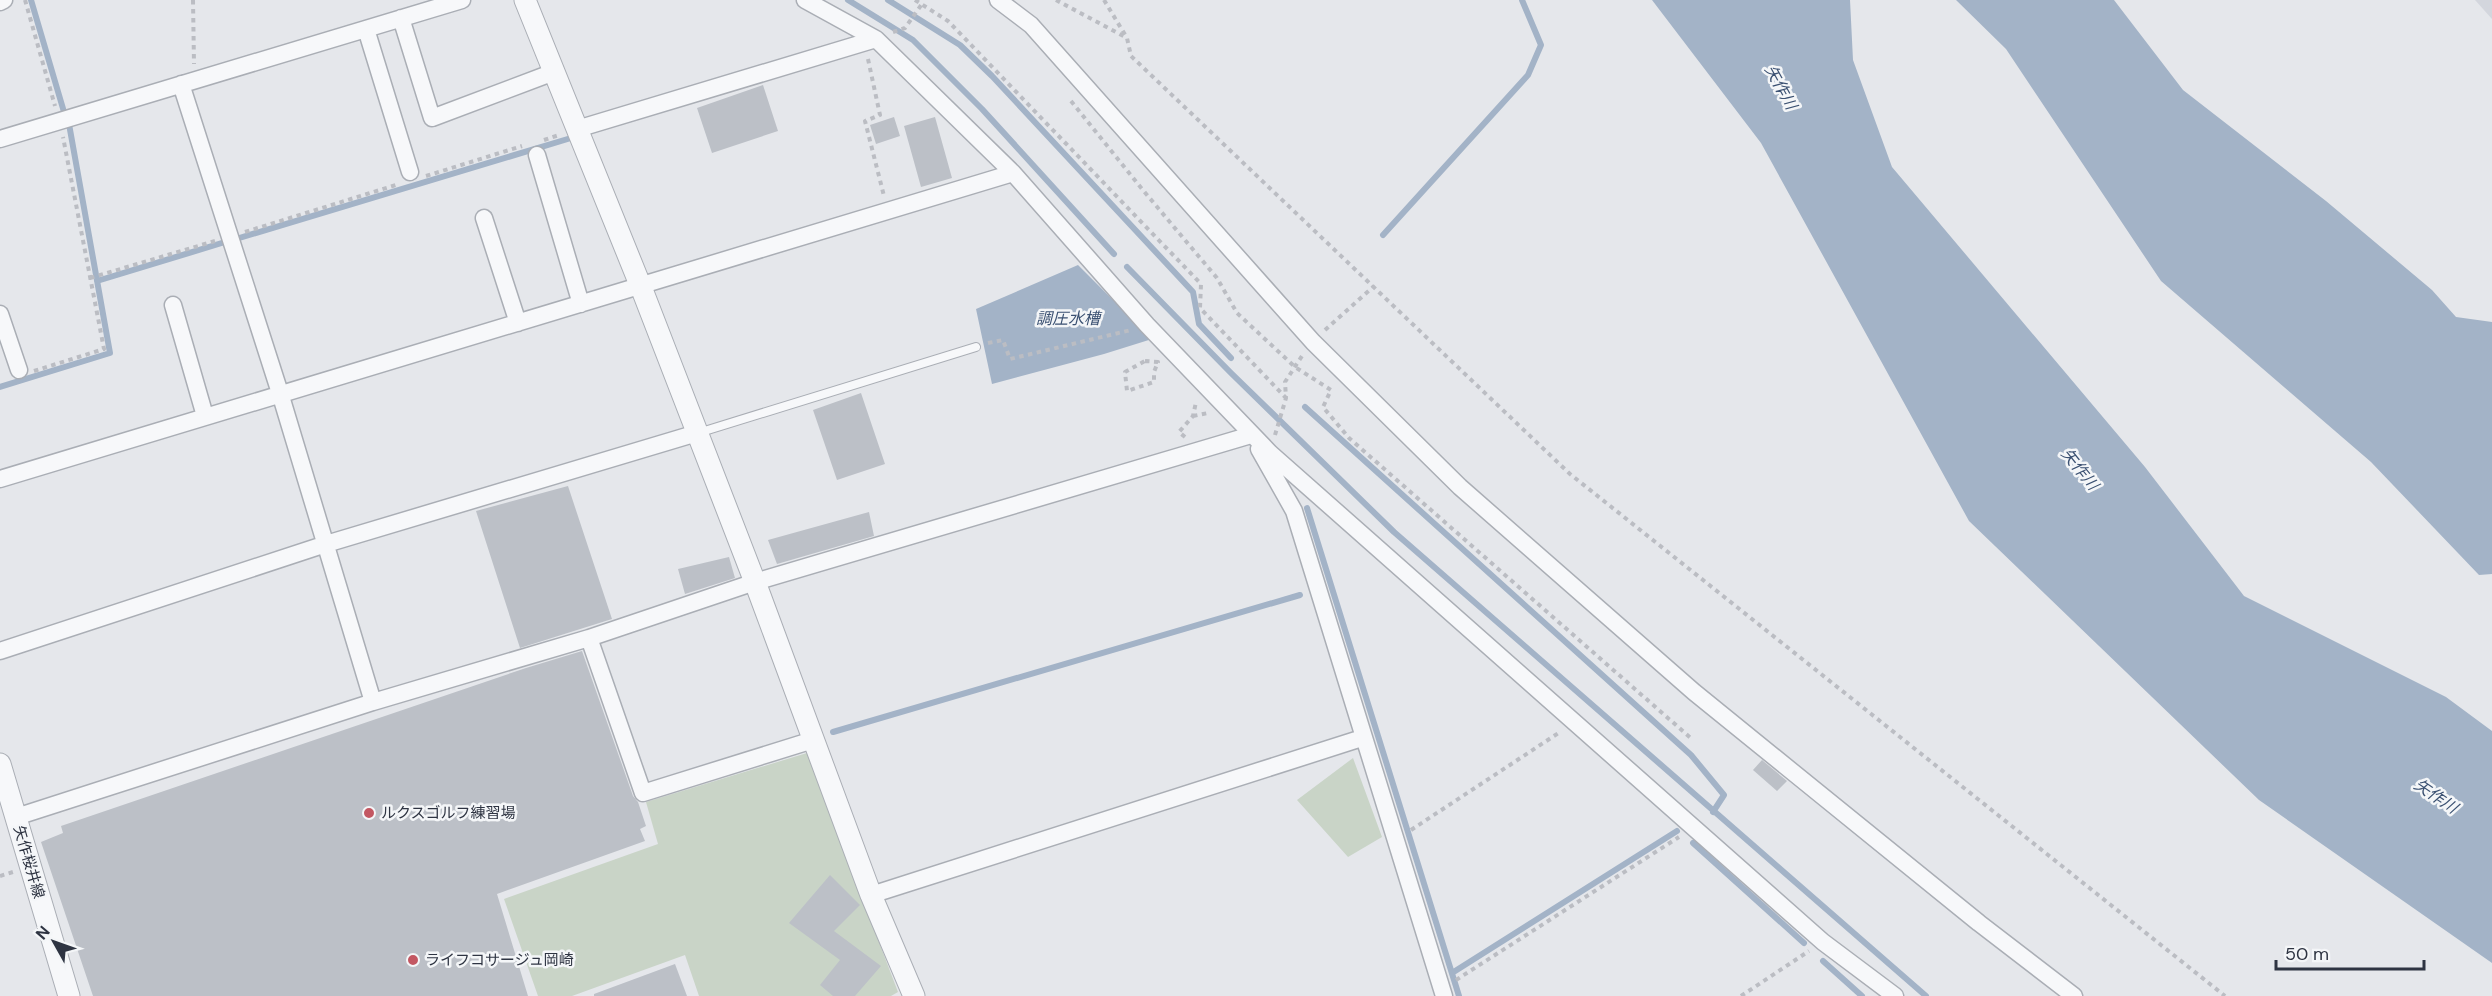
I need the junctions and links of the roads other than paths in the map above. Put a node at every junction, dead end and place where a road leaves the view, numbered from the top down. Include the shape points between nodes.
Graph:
1 (4, 0) edge
2 (462, 0) edge
3 (525, 0) edge
4 (805, 0) edge
5 (998, 0) edge
6 (0, 2) edge
7 (401, 18) junction
8 (366, 29) junction
9 (877, 38) junction
10 (554, 72) junction
11 (187, 82) junction
12 (577, 129) junction
13 (0, 139) edge
14 (537, 155) dead end
15 (410, 172) dead end
16 (1013, 173) junction
17 (484, 218) dead end
18 (641, 287) junction
19 (581, 304) junction
20 (173, 305) dead end
21 (0, 314) edge
22 (518, 323) junction
23 (976, 346) road end
24 (25, 371) road end
25 (280, 393) junction
26 (205, 416) junction
27 (697, 433) junction
28 (1251, 435) junction
29 (0, 479) edge
30 (326, 544) junction
31 (755, 582) junction
32 (589, 638) junction
33 (0, 651) edge
34 (373, 702) junction
35 (1362, 738) junction
36 (813, 740) junction
37 (0, 764) edge
38 (16, 817) junction
39 (871, 895) junction
40 (1443, 992) edge
41 (69, 996) edge
42 (914, 996) edge
43 (1895, 996) edge
44 (2074, 996) edge

1 - 6 street
2 - 7 street
3 - 10 street
4 - 9 street
5 - 44 street via 1031,25 1313,342 1460,487 1694,692
7 - 8 street
7 - 10 street via 432,118
8 - 11 street
8 - 15 street
9 - 12 street
9 - 16 street
10 - 12 street
11 - 13 street
11 - 25 street via 230,237
12 - 18 street
14 - 19 street
16 - 18 street
16 - 28 street via 1147,325
17 - 22 street
18 - 19 street
18 - 27 street
19 - 22 street
20 - 26 street
21 - 24 street
22 - 25 street
23 - 27 lane
25 - 26 street
25 - 30 street
26 - 29 street
27 - 30 street
27 - 31 street
28 - 31 street
28 - 35 street via 1294,511
28 - 43 street via 1823,942
30 - 33 street
30 - 34 street
31 - 32 street
31 - 36 street
32 - 34 street
32 - 36 street via 643,793
34 - 38 street
35 - 39 street
35 - 40 street
36 - 39 street
37 - 38 street, 矢作桜井線
38 - 41 street, 矢作桜井線
39 - 42 street

